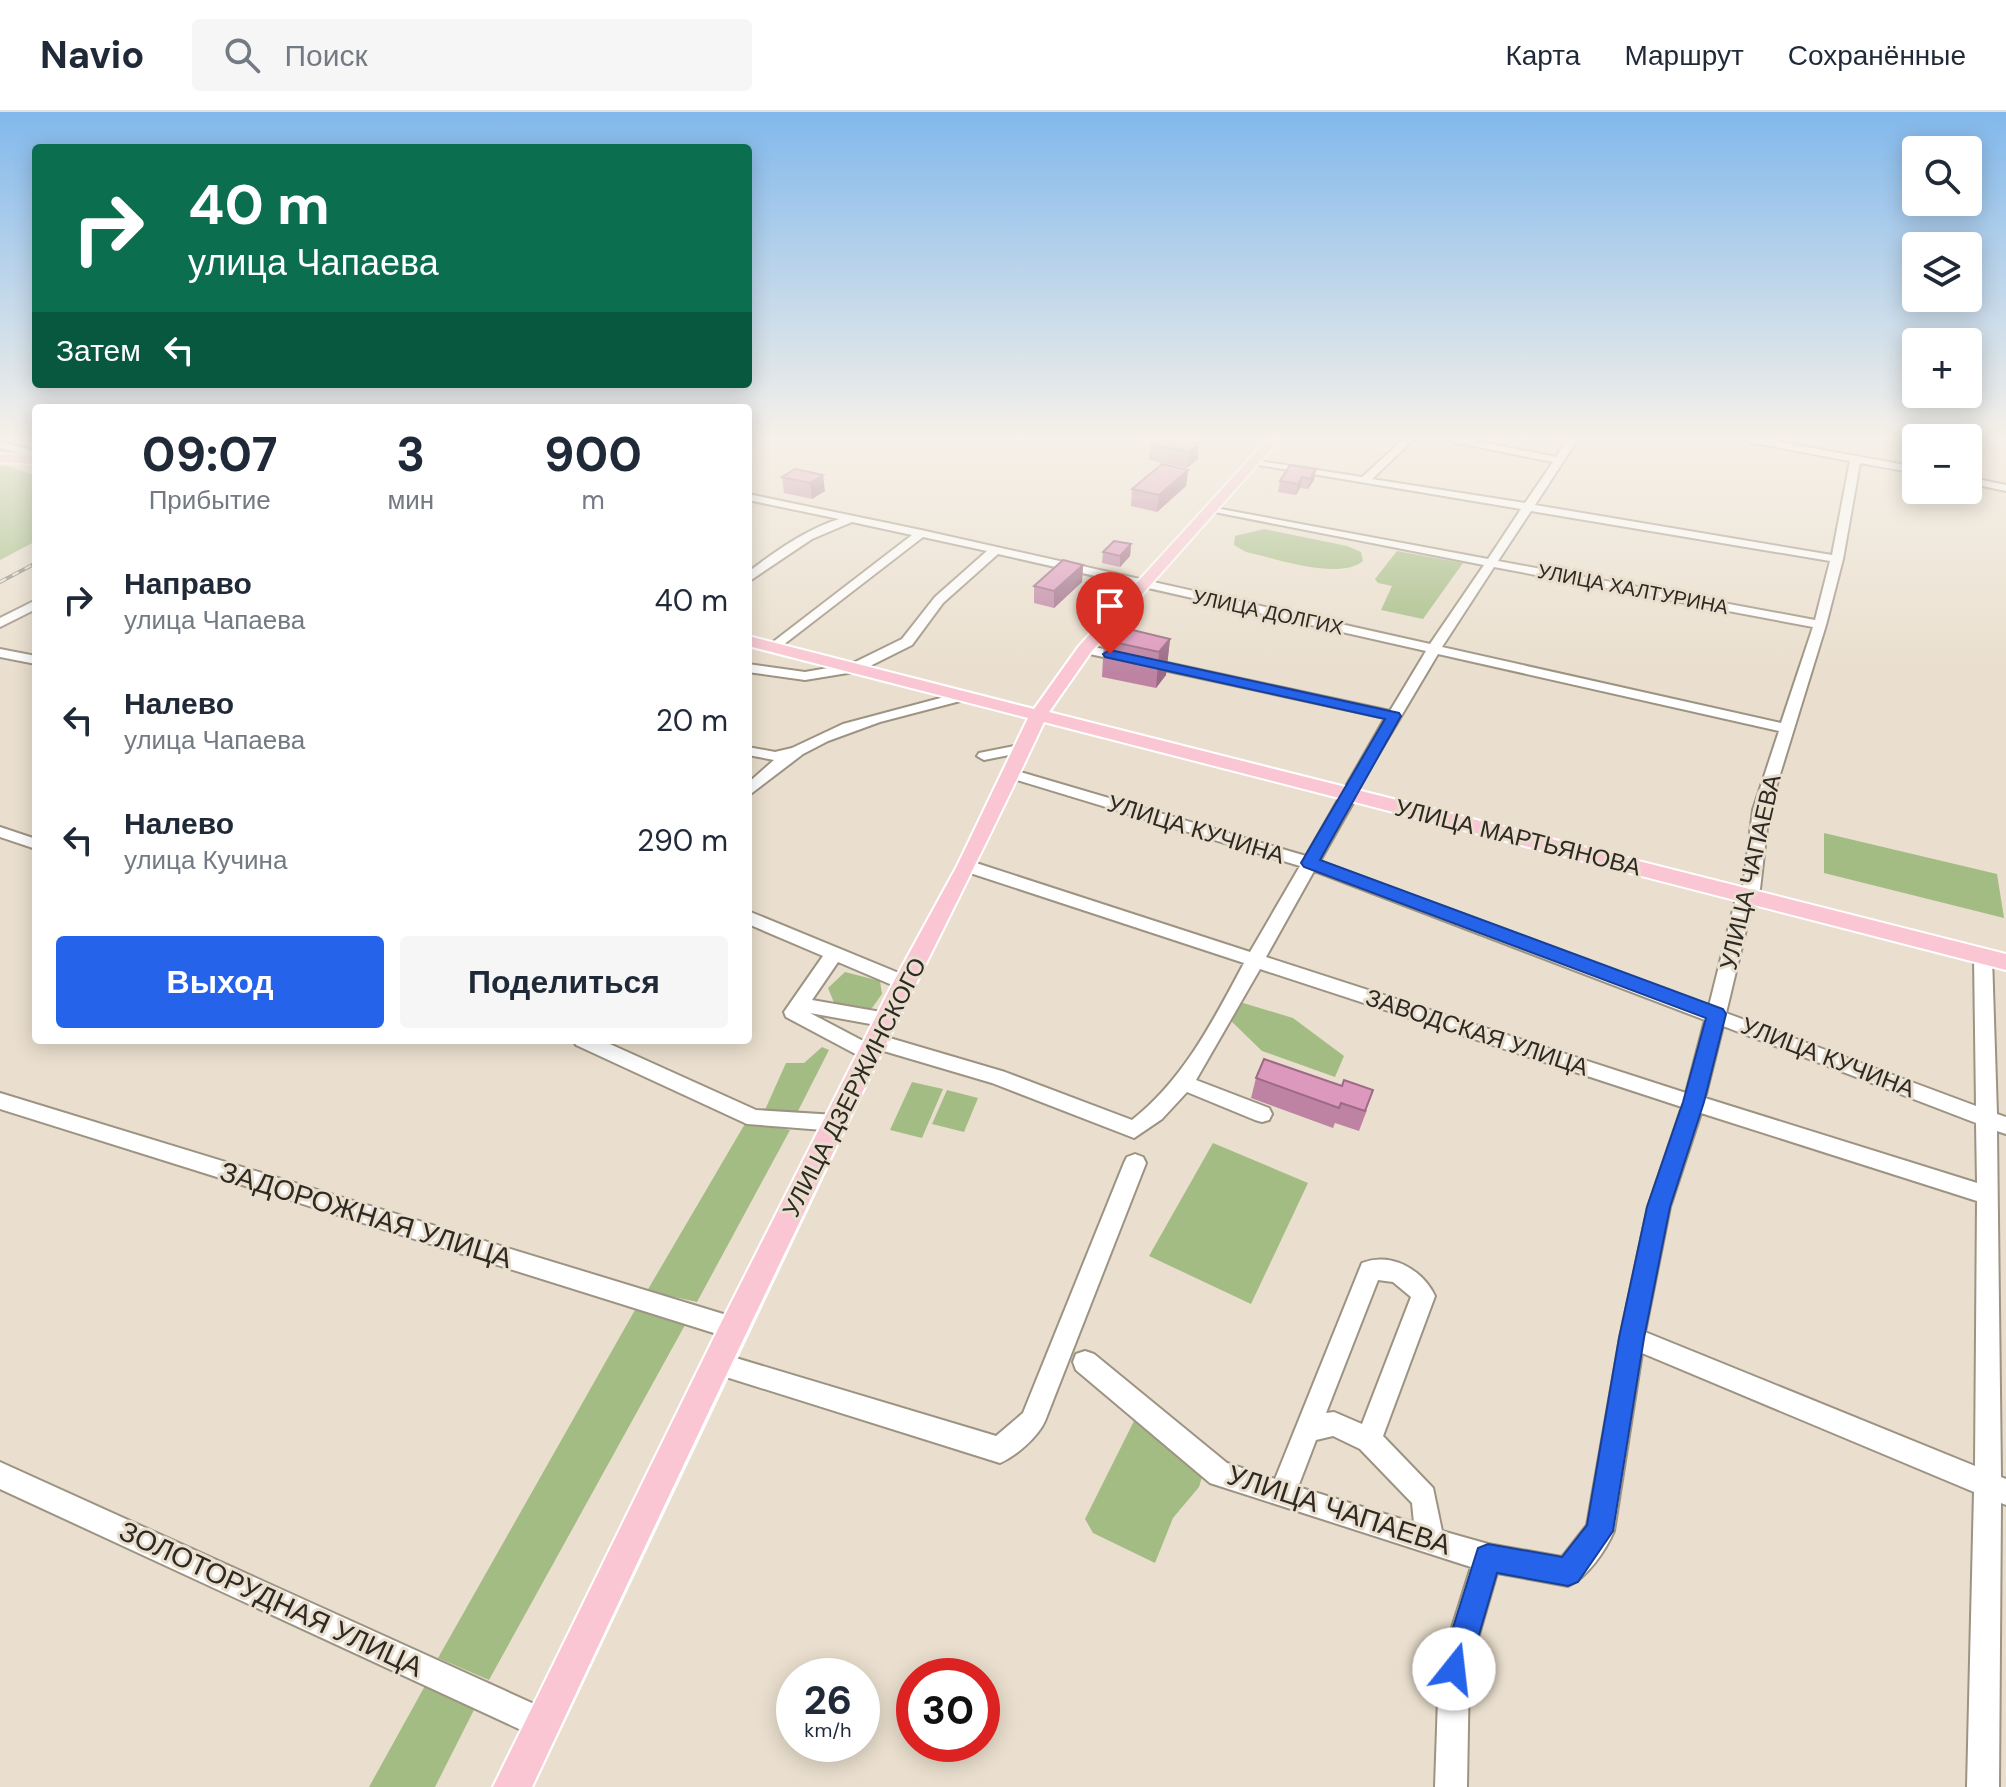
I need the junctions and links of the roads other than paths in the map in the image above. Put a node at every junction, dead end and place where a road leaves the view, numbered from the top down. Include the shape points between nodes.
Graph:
1 (845, 517) edge
2 (1203, 517) edge
3 (1250, 517) edge
4 (1521, 517) edge
5 (1593, 517) edge
6 (1845, 517) edge
7 (854, 519) junction
8 (921, 533) junction
9 (995, 550) junction
10 (1837, 559) junction
11 (1492, 561) junction
12 (752, 575) edge
13 (1141, 584) junction
14 (32, 606) edge
15 (0, 623) edge
16 (1820, 625) junction
17 (752, 642) edge
18 (774, 648) junction
19 (1085, 649) junction
20 (1434, 649) junction
21 (0, 653) edge
22 (32, 659) edge
23 (855, 668) junction
24 (752, 669) edge
25 (963, 696) junction
26 (1039, 714) junction
27 (1394, 716) junction
28 (1787, 729) junction
29 (1024, 748) junction
30 (752, 752) edge
31 (791, 752) junction
32 (984, 756) dead end
33 (1012, 774) junction
34 (752, 787) edge
35 (1350, 794) junction
36 (0, 832) edge
37 (32, 843) edge
38 (1310, 863) junction
39 (967, 866) junction
40 (1746, 894) junction
41 (752, 919) edge
42 (834, 954) junction
43 (1994, 959) edge
44 (1256, 960) junction
45 (904, 983) junction
46 (799, 1004) junction
47 (1716, 1014) junction
48 (878, 1038) junction
49 (592, 1044) edge
50 (1182, 1082) junction
51 (0, 1101) edge
52 (1694, 1102) junction
53 (1262, 1114) dead end
54 (1997, 1122) edge
55 (836, 1123) junction
56 (1135, 1163) dead end
57 (1988, 1196) junction
58 (733, 1328) junction
59 (1632, 1338) junction
60 (1085, 1362) dead end
61 (716, 1363) junction
62 (1307, 1430) junction
63 (1369, 1440) junction
64 (0, 1475) edge
65 (1997, 1489) edge
66 (1282, 1494) junction
67 (1430, 1540) junction
68 (1488, 1558) junction
69 (543, 1724) junction
70 (512, 1787) edge
71 (1451, 1787) edge
72 (1983, 1787) edge

1 - 7 street, УЛИЦА ДОЛГИХ
2 - 13 main road, УЛИЦА ДЗЕРЖИНСКОГО
3 - 11 street, УЛИЦА ХАЛТУРИНА
4 - 11 street
5 - 10 street
6 - 10 street, УЛИЦА ЧАПАЕВА
7 - 8 street, УЛИЦА ДОЛГИХ
7 - 12 street via 827,526
8 - 9 street, УЛИЦА ДОЛГИХ
8 - 18 street
9 - 13 street, УЛИЦА ДОЛГИХ
9 - 23 street via 939,600 907,642
10 - 16 street, УЛИЦА ЧАПАЕВА
11 - 16 street, УЛИЦА ХАЛТУРИНА
11 - 20 street
13 - 19 main road, УЛИЦА ДЗЕРЖИНСКОГО
13 - 20 street, УЛИЦА ДОЛГИХ
14 - 15 street
16 - 28 street, УЛИЦА ЧАПАЕВА
17 - 18 main road
18 - 23 main road
19 - 26 main road, УЛИЦА ДЗЕРЖИНСКОГО
19 - 27 street
20 - 27 street
20 - 28 street, УЛИЦА ДОЛГИХ
21 - 22 street
23 - 24 street, УЛИЦА МАРТЬЯНОВА via 805,676
23 - 25 main road, УЛИЦА МАРТЬЯНОВА
25 - 26 main road, УЛИЦА МАРТЬЯНОВА
25 - 31 street via 853,723
26 - 29 main road, УЛИЦА ДЗЕРЖИНСКОГО
26 - 35 main road, УЛИЦА МАРТЬЯНОВА
27 - 35 street
28 - 40 street, УЛИЦА ЧАПАЕВА via 1761,810 1751,889
29 - 32 street
29 - 33 main road, УЛИЦА ДЗЕРЖИНСКОГО
30 - 31 street via 775,756
31 - 34 street
33 - 38 street, УЛИЦА КУЧИНА
33 - 39 main road, УЛИЦА ДЗЕРЖИНСКОГО
35 - 38 street
35 - 40 main road, УЛИЦА МАРТЬЯНОВА
36 - 37 street
38 - 44 street
38 - 47 street, УЛИЦА КУЧИНА
39 - 44 street, ЗАВОДСКАЯ УЛИЦА
39 - 45 main road, УЛИЦА ДЗЕРЖИНСКОГО
40 - 43 main road, УЛИЦА МАРТЬЯНОВА
40 - 47 street, УЛИЦА ЧАПАЕВА
41 - 42 street
42 - 45 street
42 - 46 street
43 - 54 street
44 - 50 street
44 - 52 street, ЗАВОДСКАЯ УЛИЦА
45 - 48 main road, УЛИЦА ДЗЕРЖИНСКОГО
46 - 48 street
46 - 48 street via 793,1012
47 - 52 street, УЛИЦА ЧАПАЕВА
47 - 54 street, УЛИЦА КУЧИНА
48 - 50 street via 1134,1130
48 - 55 main road, УЛИЦА ДЗЕРЖИНСКОГО
49 - 55 street via 754,1118
50 - 53 street
51 - 58 street, ЗАДОРОЖНАЯ УЛИЦА
52 - 57 street, ЗАВОДСКАЯ УЛИЦА
52 - 59 street, УЛИЦА ЧАПАЕВА via 1659,1207
54 - 57 street
55 - 58 main road, УЛИЦА ДЗЕРЖИНСКОГО
56 - 61 street via 1032,1421 1000,1450
57 - 65 street
58 - 61 main road, УЛИЦА ДЗЕРЖИНСКОГО
59 - 65 street
59 - 68 street, УЛИЦА ЧАПАЕВА via 1600,1531 1568,1572
60 - 66 street, УЛИЦА ЧАПАЕВА via 1219,1474
61 - 69 main road, УЛИЦА ДЗЕРЖИНСКОГО
62 - 63 street via 1334,1424
62 - 63 street via 1370,1270 1387,1269 1415,1281 1423,1296
62 - 66 street
63 - 67 street via 1424,1497
64 - 69 street, ЗОЛОТОРУДНАЯ УЛИЦА
65 - 72 street
66 - 67 street, УЛИЦА ЧАПАЕВА
67 - 68 street, УЛИЦА ЧАПАЕВА
68 - 71 street via 1454,1669
69 - 70 main road, УЛИЦА ДЗЕРЖИНСКОГО

